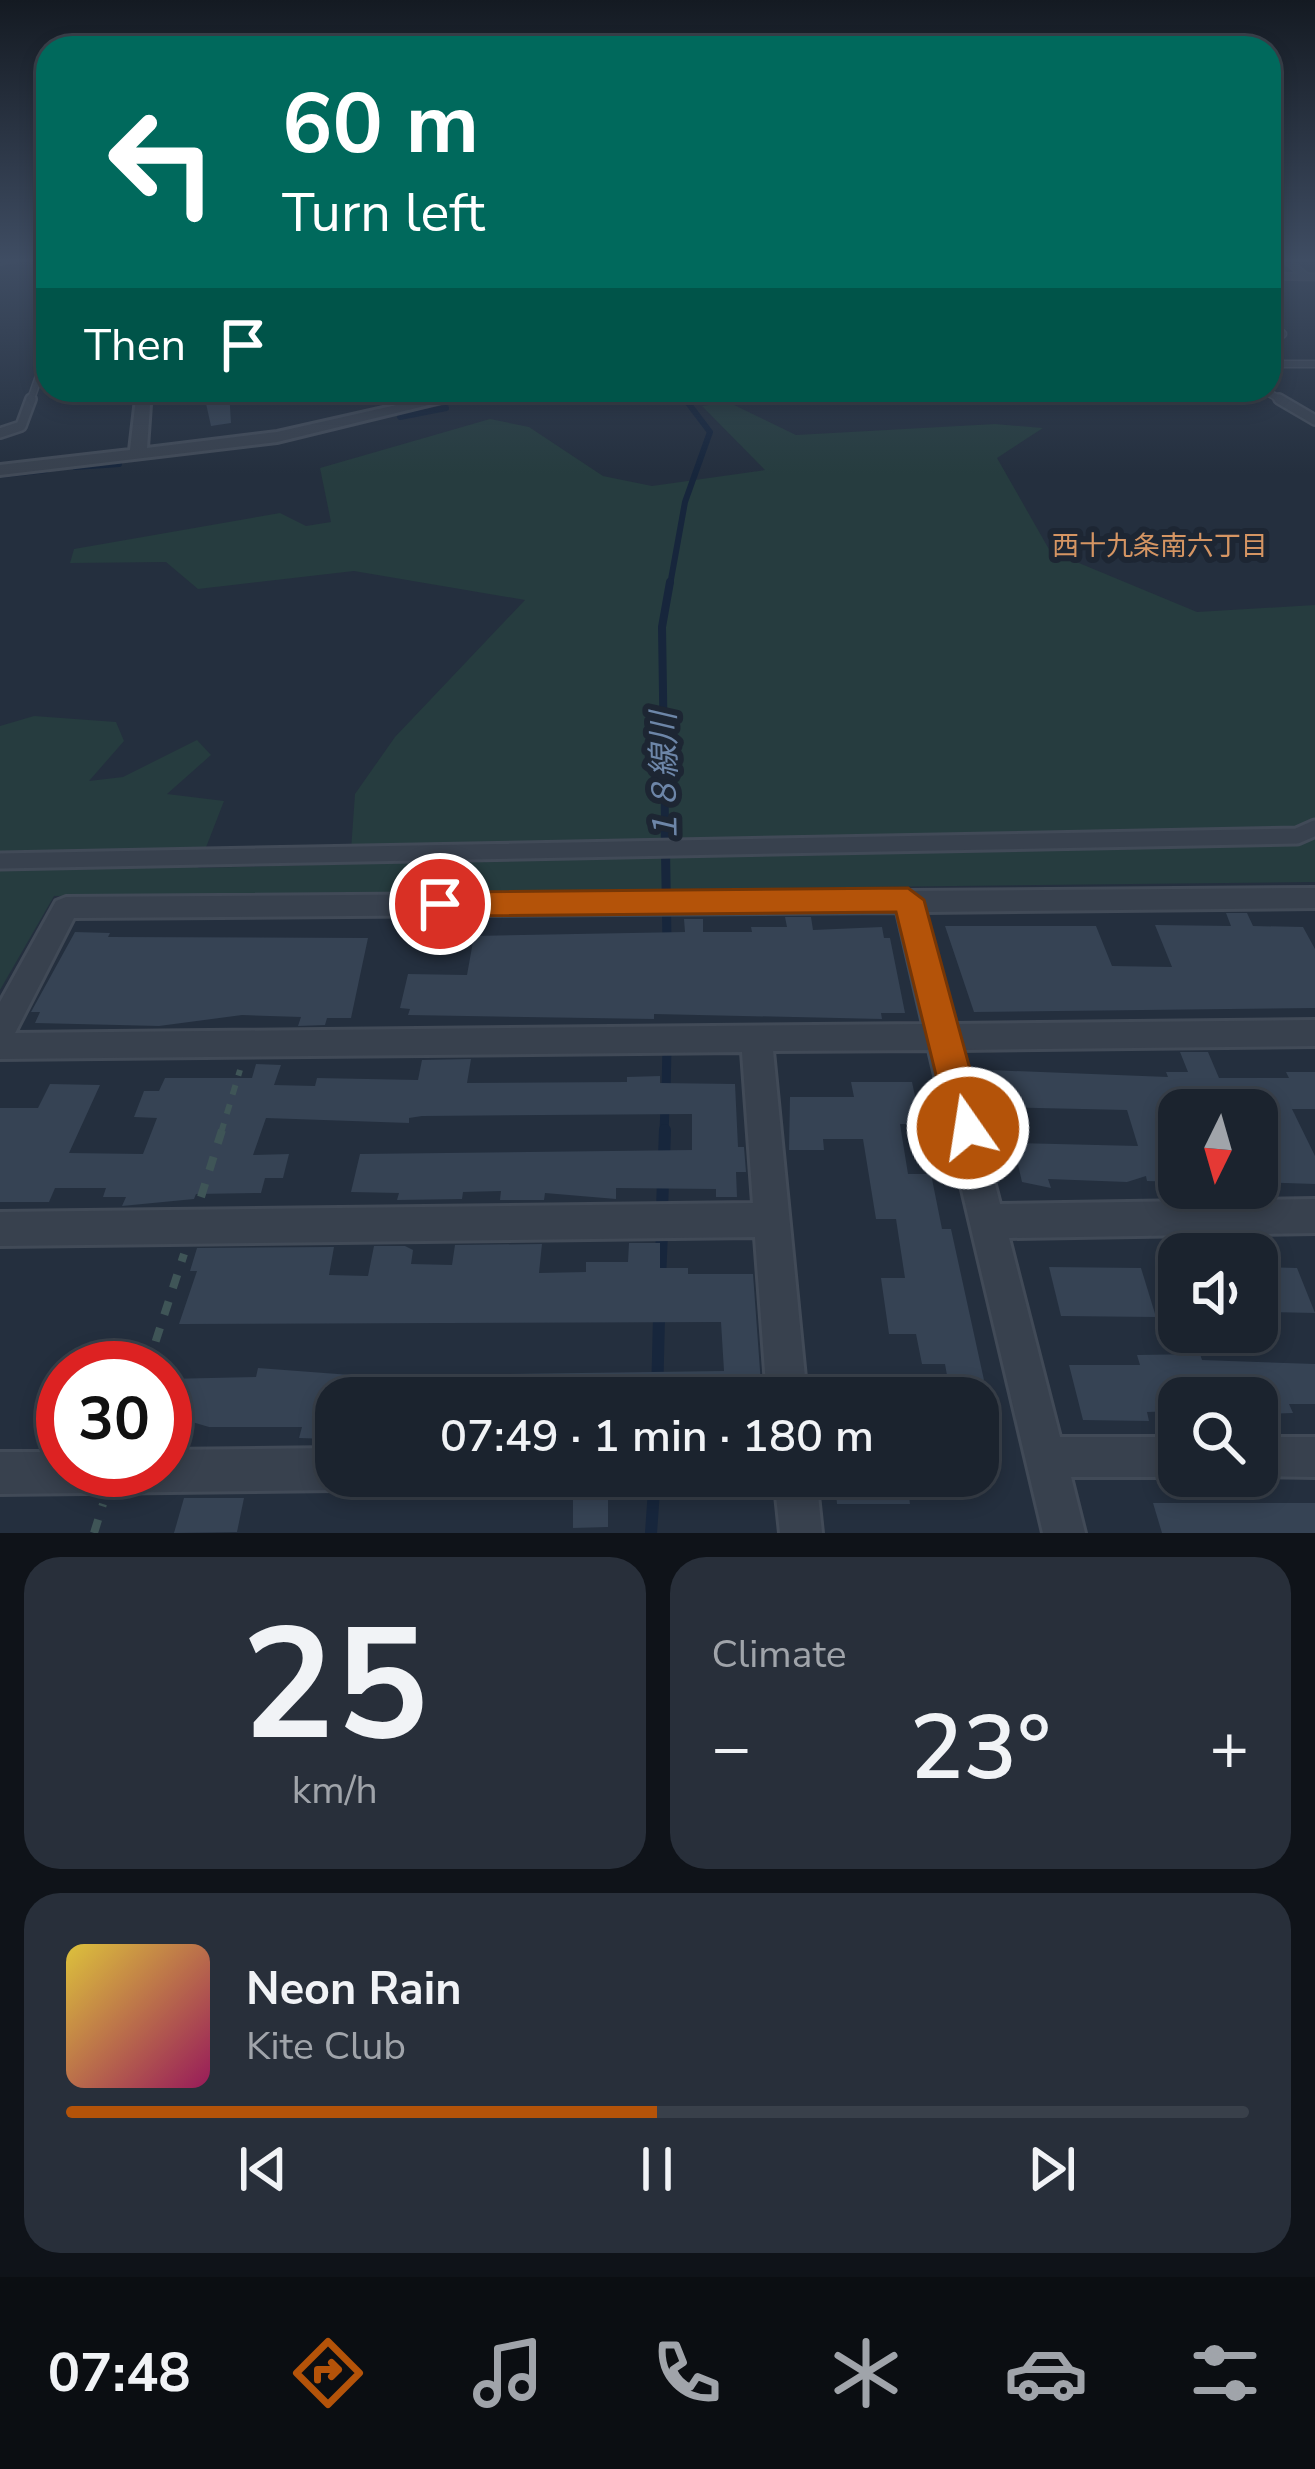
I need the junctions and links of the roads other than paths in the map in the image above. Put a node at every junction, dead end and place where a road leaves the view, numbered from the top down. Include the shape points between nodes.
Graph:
1 (1281, 364) edge
2 (1315, 364) edge
3 (36, 385) edge
4 (1281, 400) edge
5 (143, 402) edge
6 (415, 402) edge
7 (1315, 420) edge
8 (0, 433) edge
9 (138, 452) junction
10 (0, 470) edge
11 (1315, 827) edge
12 (0, 861) edge
13 (1315, 898) edge
14 (908, 900) junction
15 (0, 1031) edge
16 (1315, 1033) edge
17 (945, 1035) junction
18 (756, 1036) junction
19 (0, 1046) edge
20 (1315, 1216) edge
21 (771, 1220) junction
22 (990, 1221) junction
23 (0, 1229) edge
24 (786, 1377) edge
25 (1046, 1457) junction
26 (1158, 1457) edge
27 (1278, 1457) edge
28 (1315, 1457) edge
29 (315, 1469) edge
30 (0, 1473) edge
31 (797, 1497) edge
32 (801, 1533) edge
33 (1064, 1533) edge

1 - 2 lane
3 - 8 lane via 22,426
4 - 7 lane
5 - 9 street
6 - 9 street via 277,437
9 - 10 street
11 - 12 lane via 1274,837
13 - 14 street
14 - 15 street via 66,908
14 - 17 street
16 - 17 street
17 - 18 street
17 - 22 street
18 - 19 street
18 - 21 street
20 - 22 street
21 - 23 street
21 - 24 street
22 - 25 street
25 - 26 street
25 - 33 street
27 - 28 street
29 - 30 street
31 - 32 street

